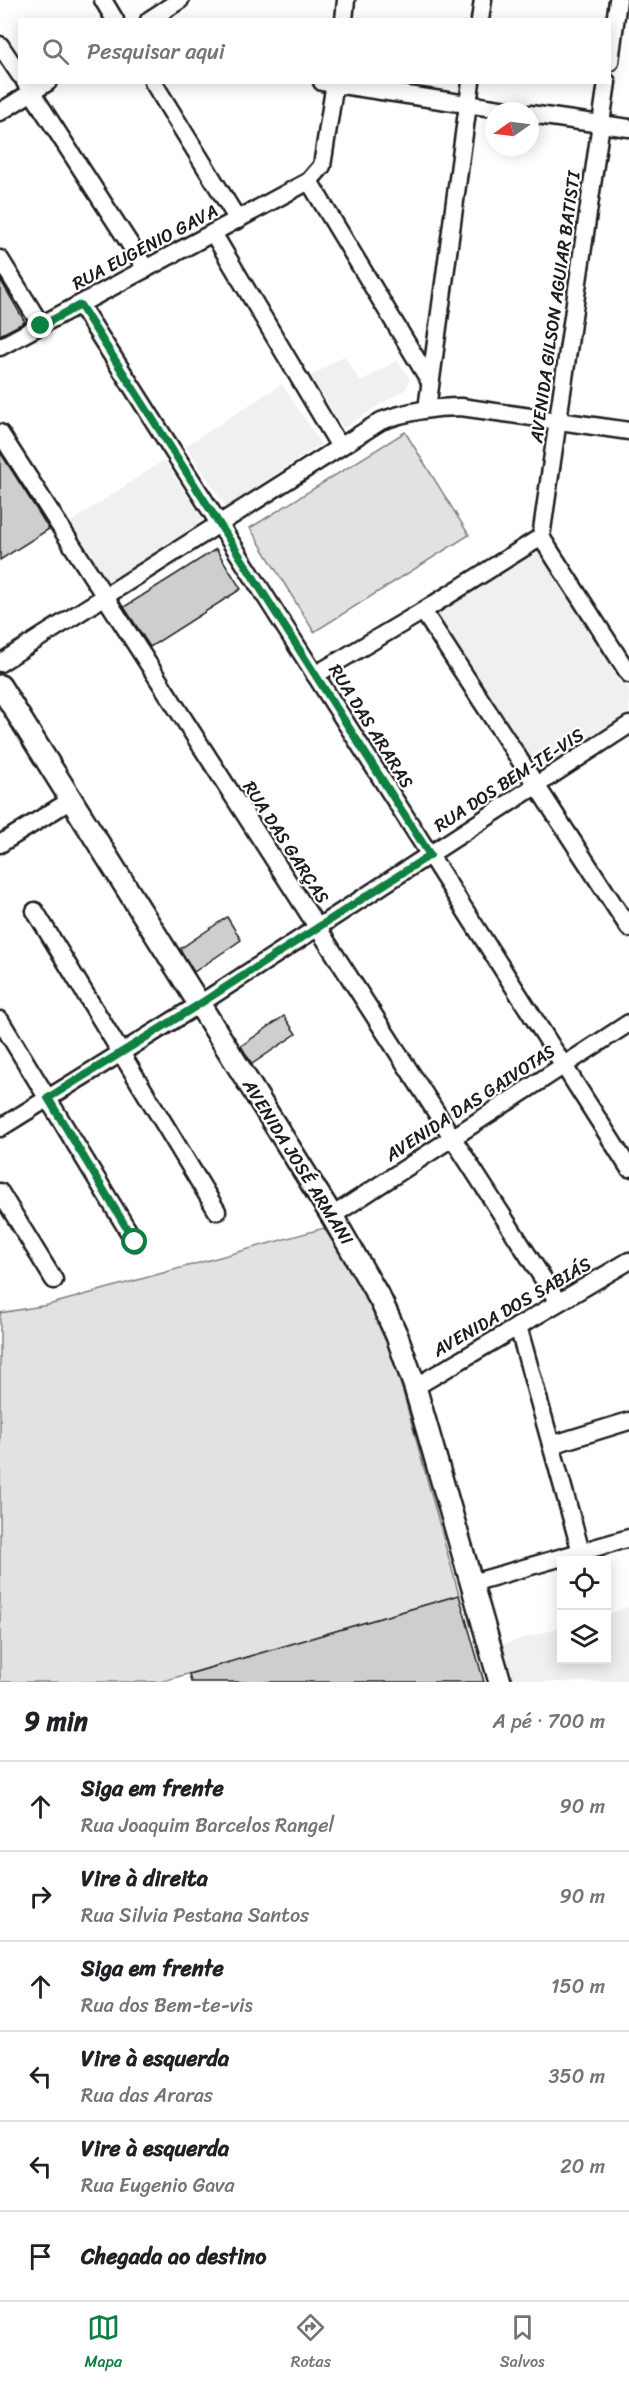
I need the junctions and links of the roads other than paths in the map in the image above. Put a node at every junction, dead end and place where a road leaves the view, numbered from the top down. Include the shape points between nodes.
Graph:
1 (103, 0) edge
2 (180, 0) edge
3 (346, 0) edge
4 (483, 0) edge
5 (618, 0) edge
6 (114, 18) edge
7 (151, 18) edge
8 (344, 18) edge
9 (480, 18) edge
10 (0, 45) edge
11 (611, 48) edge
12 (18, 72) edge
13 (154, 84) edge
14 (330, 84) edge
15 (337, 84) edge
16 (471, 84) edge
17 (607, 84) edge
18 (28, 88) edge
19 (468, 104) junction
20 (485, 107) edge
21 (0, 112) edge
22 (539, 115) edge
23 (601, 124) junction
24 (629, 128) edge
25 (309, 181) junction
26 (238, 220) junction
27 (213, 233) junction
28 (0, 259) edge
29 (146, 269) junction
30 (80, 305) junction
31 (41, 326) junction
32 (0, 347) edge
33 (429, 380) junction
34 (427, 409) junction
35 (558, 421) junction
36 (629, 431) edge
37 (0, 433) edge
38 (340, 447) junction
39 (219, 524) junction
40 (542, 537) junction
41 (105, 596) junction
42 (423, 611) junction
43 (0, 663) edge
44 (629, 674) edge
45 (315, 675) junction
46 (0, 686) edge
47 (629, 725) edge
48 (537, 785) junction
49 (71, 800) junction
50 (0, 844) edge
51 (430, 855) junction
52 (35, 911) dead end
53 (318, 928) junction
54 (629, 928) edge
55 (198, 1005) junction
56 (0, 1020) edge
57 (629, 1023) edge
58 (121, 1053) junction
59 (564, 1065) junction
60 (48, 1098) junction
61 (0, 1128) edge
62 (453, 1137) junction
63 (629, 1168) edge
64 (0, 1192) edge
65 (218, 1211) dead end
66 (332, 1216) junction
67 (135, 1242) dead end
68 (629, 1261) edge
69 (54, 1280) dead end
70 (558, 1302) junction
71 (518, 1326) junction
72 (415, 1387) junction
73 (629, 1422) edge
74 (551, 1445) junction
75 (629, 1539) edge
76 (581, 1552) junction
77 (472, 1583) junction
78 (500, 1682) edge

1 - 6 street
2 - 7 street
3 - 8 street
4 - 9 street
5 - 11 street
10 - 12 street
13 - 26 street
14 - 25 street via 321,166
15 - 19 street
16 - 19 street
17 - 23 street, AVENIDA GILSON AGUIAR BATISTI
18 - 21 street
18 - 29 street
19 - 20 street
19 - 33 street
22 - 23 street
23 - 24 street
23 - 35 street, AVENIDA GILSON AGUIAR BATISTI
25 - 26 street, RUA EUGENIO GAVA
25 - 33 street
26 - 27 street, RUA EUGENIO GAVA
27 - 29 street, RUA EUGENIO GAVA
27 - 38 street
28 - 31 street
29 - 30 street, RUA EUGENIO GAVA
30 - 31 street, RUA EUGENIO GAVA
30 - 39 street, RUA DAS ARARAS
31 - 32 street, RUA EUGENIO GAVA
33 - 34 street
34 - 35 street via 461,408
34 - 38 street via 381,421
35 - 36 street
35 - 40 street, AVENIDA GILSON AGUIAR BATISTI
37 - 41 street, RUA DAS GARÇAS
38 - 39 street
39 - 41 street
39 - 45 street, RUA DAS ARARAS
40 - 42 street
40 - 44 street
41 - 43 street
41 - 53 street, RUA DAS GARÇAS
42 - 45 street
42 - 48 street
45 - 51 street, RUA DAS ARARAS
46 - 49 main road, AVENIDA JOSÉ ARMANI
47 - 48 street, RUA DOS BEM-TE-VIS
48 - 51 street, RUA DOS BEM-TE-VIS
48 - 54 street
49 - 50 street
49 - 55 main road, AVENIDA JOSÉ ARMANI
51 - 53 street, RUA DOS BEM-TE-VIS
51 - 59 street, RUA DAS ARARAS
52 - 58 street
53 - 55 street, RUA DOS BEM-TE-VIS
53 - 62 street, RUA DAS GARÇAS
55 - 58 street, RUA DOS BEM-TE-VIS
55 - 66 main road, AVENIDA JOSÉ ARMANI
56 - 60 street
57 - 59 street, AVENIDA DAS GAIVOTAS
58 - 60 street, RUA DOS BEM-TE-VIS
58 - 65 street
59 - 62 street, AVENIDA DAS GAIVOTAS
59 - 63 street, RUA DAS ARARAS
60 - 61 street, RUA DOS BEM-TE-VIS
60 - 67 street
62 - 66 street, AVENIDA DAS GAIVOTAS
62 - 70 street, RUA DAS GARÇAS
64 - 69 street
66 - 72 main road, AVENIDA JOSÉ ARMANI via 381,1301
68 - 70 street, AVENIDA DOS SABIÁS
70 - 71 street, AVENIDA DOS SABIÁS
71 - 72 street, AVENIDA DOS SABIÁS
71 - 74 street
72 - 77 main road, AVENIDA JOSÉ ARMANI
73 - 74 street
74 - 76 street
75 - 76 street
76 - 77 street
77 - 78 main road, AVENIDA JOSÉ ARMANI

